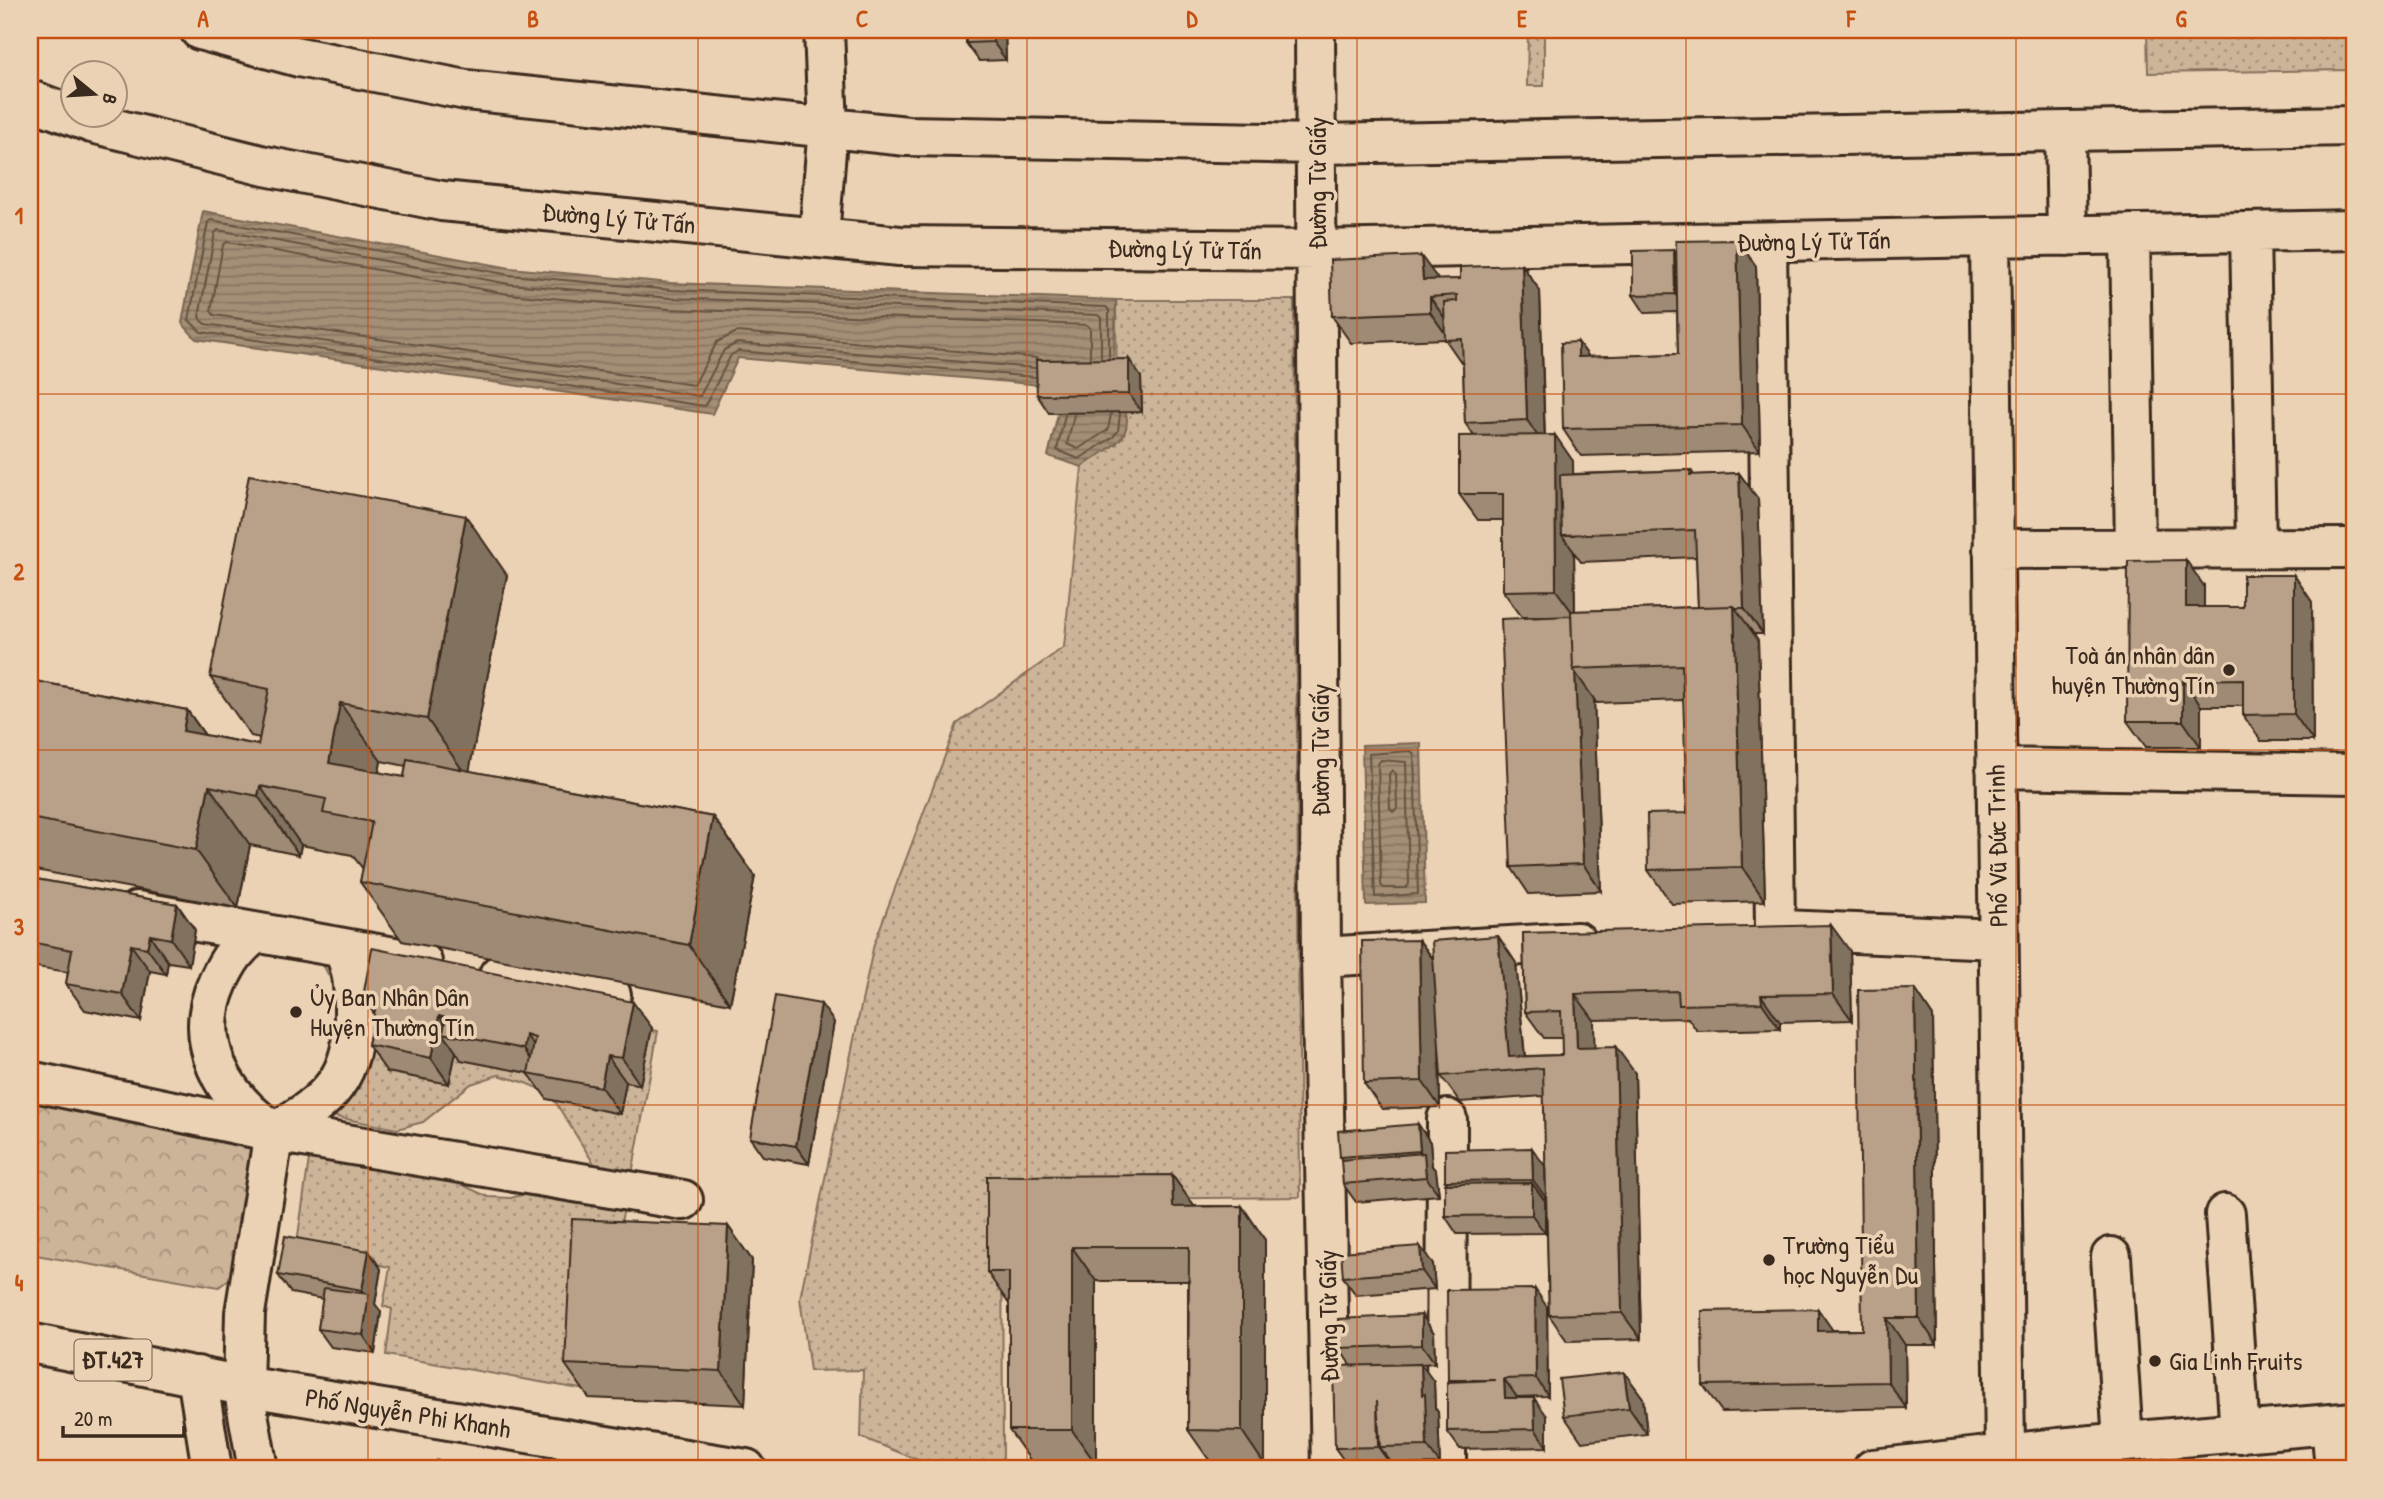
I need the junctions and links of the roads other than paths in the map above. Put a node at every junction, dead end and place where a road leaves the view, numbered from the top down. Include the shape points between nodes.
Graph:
1 (200, 30) edge
2 (824, 30) edge
3 (1315, 30) edge
4 (30, 100) edge
5 (828, 127) junction
6 (2354, 127) edge
7 (2065, 131) junction
8 (1317, 144) junction
9 (2354, 230) edge
10 (2250, 232) junction
11 (2130, 234) junction
12 (819, 236) junction
13 (2067, 236) junction
14 (1990, 237) junction
15 (1767, 242) junction
16 (1317, 250) junction
17 (2135, 548) junction
18 (2256, 548) junction
19 (2354, 548) edge
20 (1993, 549) junction
21 (1996, 768) junction
22 (2354, 774) edge
23 (97, 904) edge
24 (1775, 929) junction
25 (1733, 932) edge
26 (257, 933) junction
27 (1610, 939) edge
28 (1998, 939) junction
29 (342, 948) junction
30 (1321, 957) junction
31 (611, 995) edge
32 (30, 1081) edge
33 (1447, 1119) dead end
34 (274, 1132) junction
35 (683, 1199) dead end
36 (2225, 1214) dead end
37 (2111, 1257) dead end
38 (30, 1343) edge
39 (197, 1376) junction
40 (243, 1386) junction
41 (2343, 1423) edge
42 (2240, 1433) junction
43 (2123, 1442) junction
44 (2004, 1454) junction
45 (2059, 1459) edge
46 (212, 1469) edge
47 (258, 1469) edge
48 (746, 1469) edge
49 (1331, 1469) edge
50 (1446, 1469) edge
51 (1872, 1469) edge
52 (2335, 1469) edge

1 - 5 street via 299,57 466,90
2 - 5 street
3 - 8 street, Đường Từ Giấy
4 - 12 street, Đường Lý Tử Tấn via 92,123 265,166 442,201
5 - 8 street via 907,136
5 - 12 street
6 - 7 street
7 - 8 street
7 - 13 street
8 - 16 street, Đường Từ Giấy
9 - 10 street, Đường Lý Tử Tấn
10 - 11 street, Đường Lý Tử Tấn
10 - 18 street
11 - 13 street, Đường Lý Tử Tấn
11 - 17 street
12 - 16 street, Đường Lý Tử Tấn via 900,246
13 - 14 street, Đường Lý Tử Tấn
14 - 15 street, Đường Lý Tử Tấn
14 - 20 street, Phố Vũ Đức Trinh
15 - 16 street, Đường Lý Tử Tấn
15 - 24 street
16 - 30 street, Đường Từ Giấy
17 - 18 street
17 - 20 street
18 - 19 street
20 - 21 street, Phố Vũ Đức Trinh
21 - 22 street
21 - 28 street, Phố Vũ Đức Trinh
23 - 26 street
24 - 25 street
24 - 28 street
26 - 29 street
26 - 34 street via 239,944 223,971 205,1027 214,1062 235,1096 251,1116
27 - 30 street
28 - 44 street, Phố Vũ Đức Trinh
29 - 31 street
29 - 34 street via 350,963 354,994 351,1051 337,1084 313,1110
30 - 49 street, Đường Từ Giấy
32 - 34 street
33 - 50 street
34 - 35 street
34 - 40 street via 245,1313
36 - 42 street
37 - 43 street
38 - 39 street, Phố Nguyễn Phi Khanh / ĐT.427
39 - 40 street, Phố Nguyễn Phi Khanh / ĐT.427
39 - 46 street
40 - 47 street
40 - 48 street, Phố Nguyễn Phi Khanh
41 - 42 street
41 - 52 street
42 - 43 street
43 - 45 street
44 - 45 street
44 - 51 street

